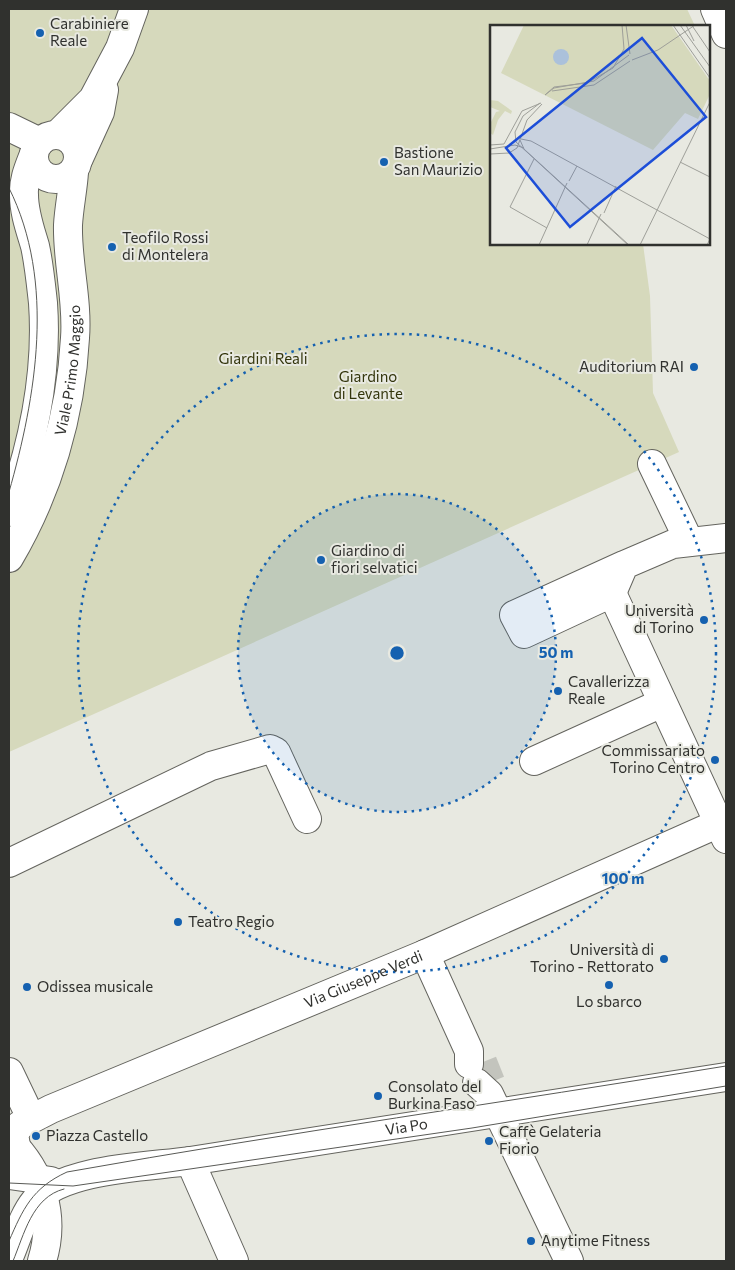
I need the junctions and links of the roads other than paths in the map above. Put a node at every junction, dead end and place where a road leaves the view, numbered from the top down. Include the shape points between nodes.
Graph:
1 (134, 9) edge
2 (715, 9) edge
3 (726, 34) edge
4 (108, 72) junction
5 (9, 127) edge
6 (44, 144) junction
7 (76, 165) junction
8 (652, 464) dead end
9 (9, 512) edge
10 (726, 538) edge
11 (689, 541) junction
12 (9, 558) edge
13 (624, 566) junction
14 (612, 593) junction
15 (662, 702) junction
16 (534, 761) dead end
17 (307, 819) dead end
18 (724, 828) edge
19 (9, 862) edge
20 (424, 954) junction
21 (358, 981) junction
22 (263, 1013) dead end
23 (9, 1072) edge
24 (726, 1077) edge
25 (482, 1078) junction
26 (31, 1118) junction
27 (13, 1145) edge
28 (190, 1161) junction
29 (9, 1175) edge
30 (77, 1178) junction
31 (49, 1208) junction
32 (9, 1257) edge
33 (42, 1261) edge
34 (234, 1261) edge
35 (569, 1261) edge

1 - 4 street
2 - 3 street
4 - 6 street via 93,99
4 - 7 street, Viale Primo Maggio via 100,112
5 - 6 street
6 - 7 street via 64,136 75,145
6 - 7 street via 37,168 47,178 62,179
6 - 9 street, Viale Primo Maggio via 25,182 24,194 43,302 44,357 24,468
7 - 12 street, Viale Primo Maggio via 68,225 75,312 73,362 59,437 46,484 32,518
8 - 11 street
10 - 11 street
11 - 13 street via 674,544
13 - 14 street
13 - 14 street via 514,615 524,634
14 - 15 street
15 - 16 street
15 - 18 street
17 - 19 street via 276,752 270,749 211,766
18 - 20 street, Via Giuseppe Verdi
20 - 21 street, Via Giuseppe Verdi
20 - 25 street
21 - 22 street via 332,986
21 - 26 street, Via Giuseppe Verdi
23 - 26 street
24 - 25 street, Via Po
25 - 28 street, Via Po
25 - 35 street
26 - 27 street, Via Giuseppe Verdi via 17,1128
27 - 30 street, Via Po
27 - 31 street
28 - 30 street, Via Po
28 - 34 street
29 - 31 street
30 - 31 street
30 - 31 street, Via Po
31 - 32 street via 29,1209
31 - 33 street

